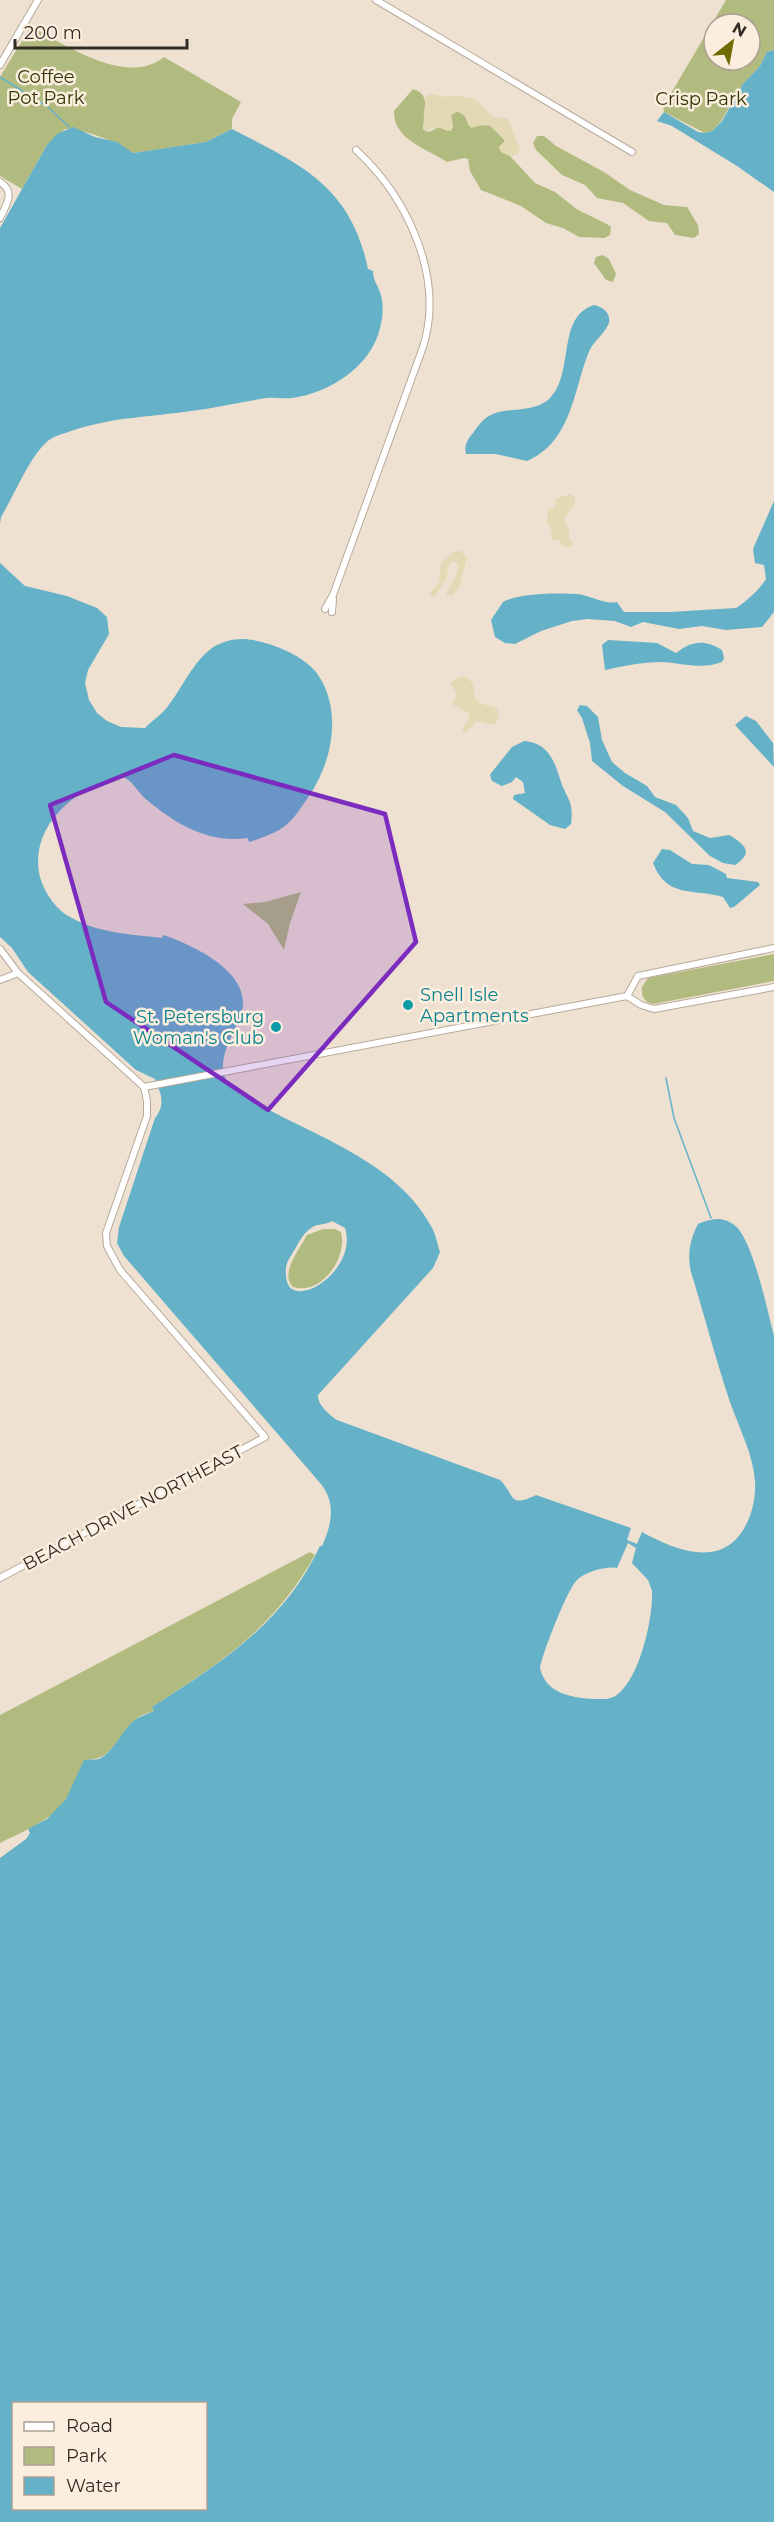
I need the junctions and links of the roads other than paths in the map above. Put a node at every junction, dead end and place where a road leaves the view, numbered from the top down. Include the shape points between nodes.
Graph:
1 (38, 0) edge
2 (376, 0) edge
3 (0, 65) edge
4 (356, 150) dead end
5 (632, 152) dead end
6 (0, 182) edge
7 (0, 218) edge
8 (329, 610) dead end
9 (774, 948) edge
10 (0, 949) edge
11 (18, 973) junction
12 (0, 980) edge
13 (774, 987) edge
14 (627, 996) junction
15 (144, 1087) junction
16 (0, 1578) edge

1 - 3 street
2 - 5 street
4 - 8 street via 387,183 400,204 428,280 431,311 428,331
6 - 7 street via 7,186 9,199
9 - 14 street via 638,976
10 - 11 street
11 - 12 street
11 - 15 street
13 - 14 street via 654,1009
14 - 15 street
15 - 16 street, BEACH DRIVE NORTHEAST via 147,1116 106,1233 107,1246 120,1270 265,1437

